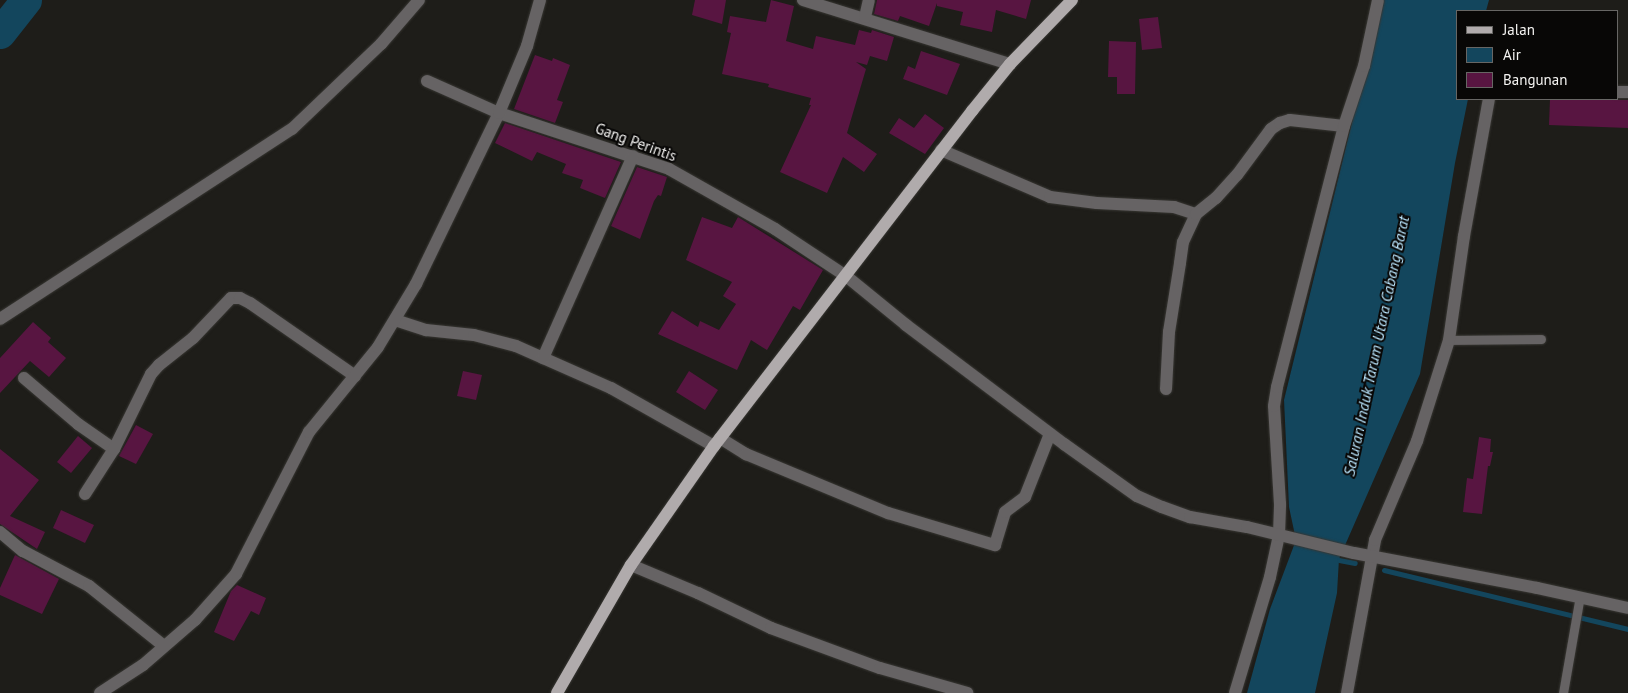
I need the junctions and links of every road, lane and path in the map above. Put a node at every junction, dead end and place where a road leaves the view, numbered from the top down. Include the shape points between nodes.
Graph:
1 (540, 0) edge
2 (803, 0) edge
3 (869, 0) edge
4 (1072, 0) edge
5 (1378, 0) edge
6 (415, 1) edge
7 (865, 18) junction
8 (1010, 64) junction
9 (427, 81) dead end
10 (1489, 100) edge
11 (499, 113) junction
12 (1344, 126) junction
13 (941, 150) junction
14 (632, 156) junction
15 (1196, 214) junction
16 (846, 276) junction
17 (0, 319) edge
18 (395, 320) junction
19 (1541, 339) dead end
20 (1449, 340) junction
21 (543, 358) junction
22 (355, 376) junction
23 (24, 378) dead end
24 (1166, 390) dead end
25 (1050, 434) junction
26 (717, 442) junction
27 (114, 449) junction
28 (85, 494) dead end
29 (0, 532) edge
30 (1279, 535) junction
31 (1371, 556) junction
32 (631, 565) junction
33 (1579, 602) junction
34 (1628, 608) edge
35 (164, 646) junction
36 (950, 691) edge
37 (100, 693) edge
38 (557, 693) edge
39 (967, 693) edge
40 (1235, 693) edge
41 (1347, 693) edge
42 (1563, 693) edge

1 - 11 street via 526,46
2 - 7 street
3 - 7 street
4 - 8 main road
5 - 12 street via 1364,66
6 - 17 street via 381,44 292,129
7 - 8 street
8 - 13 main road
9 - 11 street, Gang Perintis
10 - 20 street
11 - 14 street, Gang Perintis
11 - 18 street via 416,284
12 - 15 street via 1290,120 1271,129 1237,175
12 - 30 street via 1276,387
13 - 15 street via 1050,197 1097,203 1174,206
13 - 16 main road
14 - 16 street, Gang Perintis via 669,169
14 - 21 street
15 - 24 street via 1183,242 1169,332
16 - 25 street, Gang Perintis
16 - 26 main road
18 - 21 street via 426,330 497,340
18 - 22 street
19 - 20 lane
20 - 31 street via 1417,441 1383,515
21 - 26 street via 570,368
22 - 27 street via 250,303 231,298 193,338 151,374
22 - 35 street via 309,432 236,574 195,620
23 - 27 street via 78,424
25 - 26 street via 1025,498 1005,512 995,546 888,513
25 - 30 street, Gang Perintis via 1137,496 1190,517
26 - 32 main road
27 - 28 street
29 - 35 street via 23,551 89,586
30 - 31 street, Gang Perintis
30 - 40 street via 1270,577
31 - 33 street, Gang Perintis
31 - 41 street
32 - 36 street via 771,628
32 - 38 main road
33 - 34 street, Gang Perintis
33 - 42 lane
35 - 37 street via 143,665
36 - 39 street

